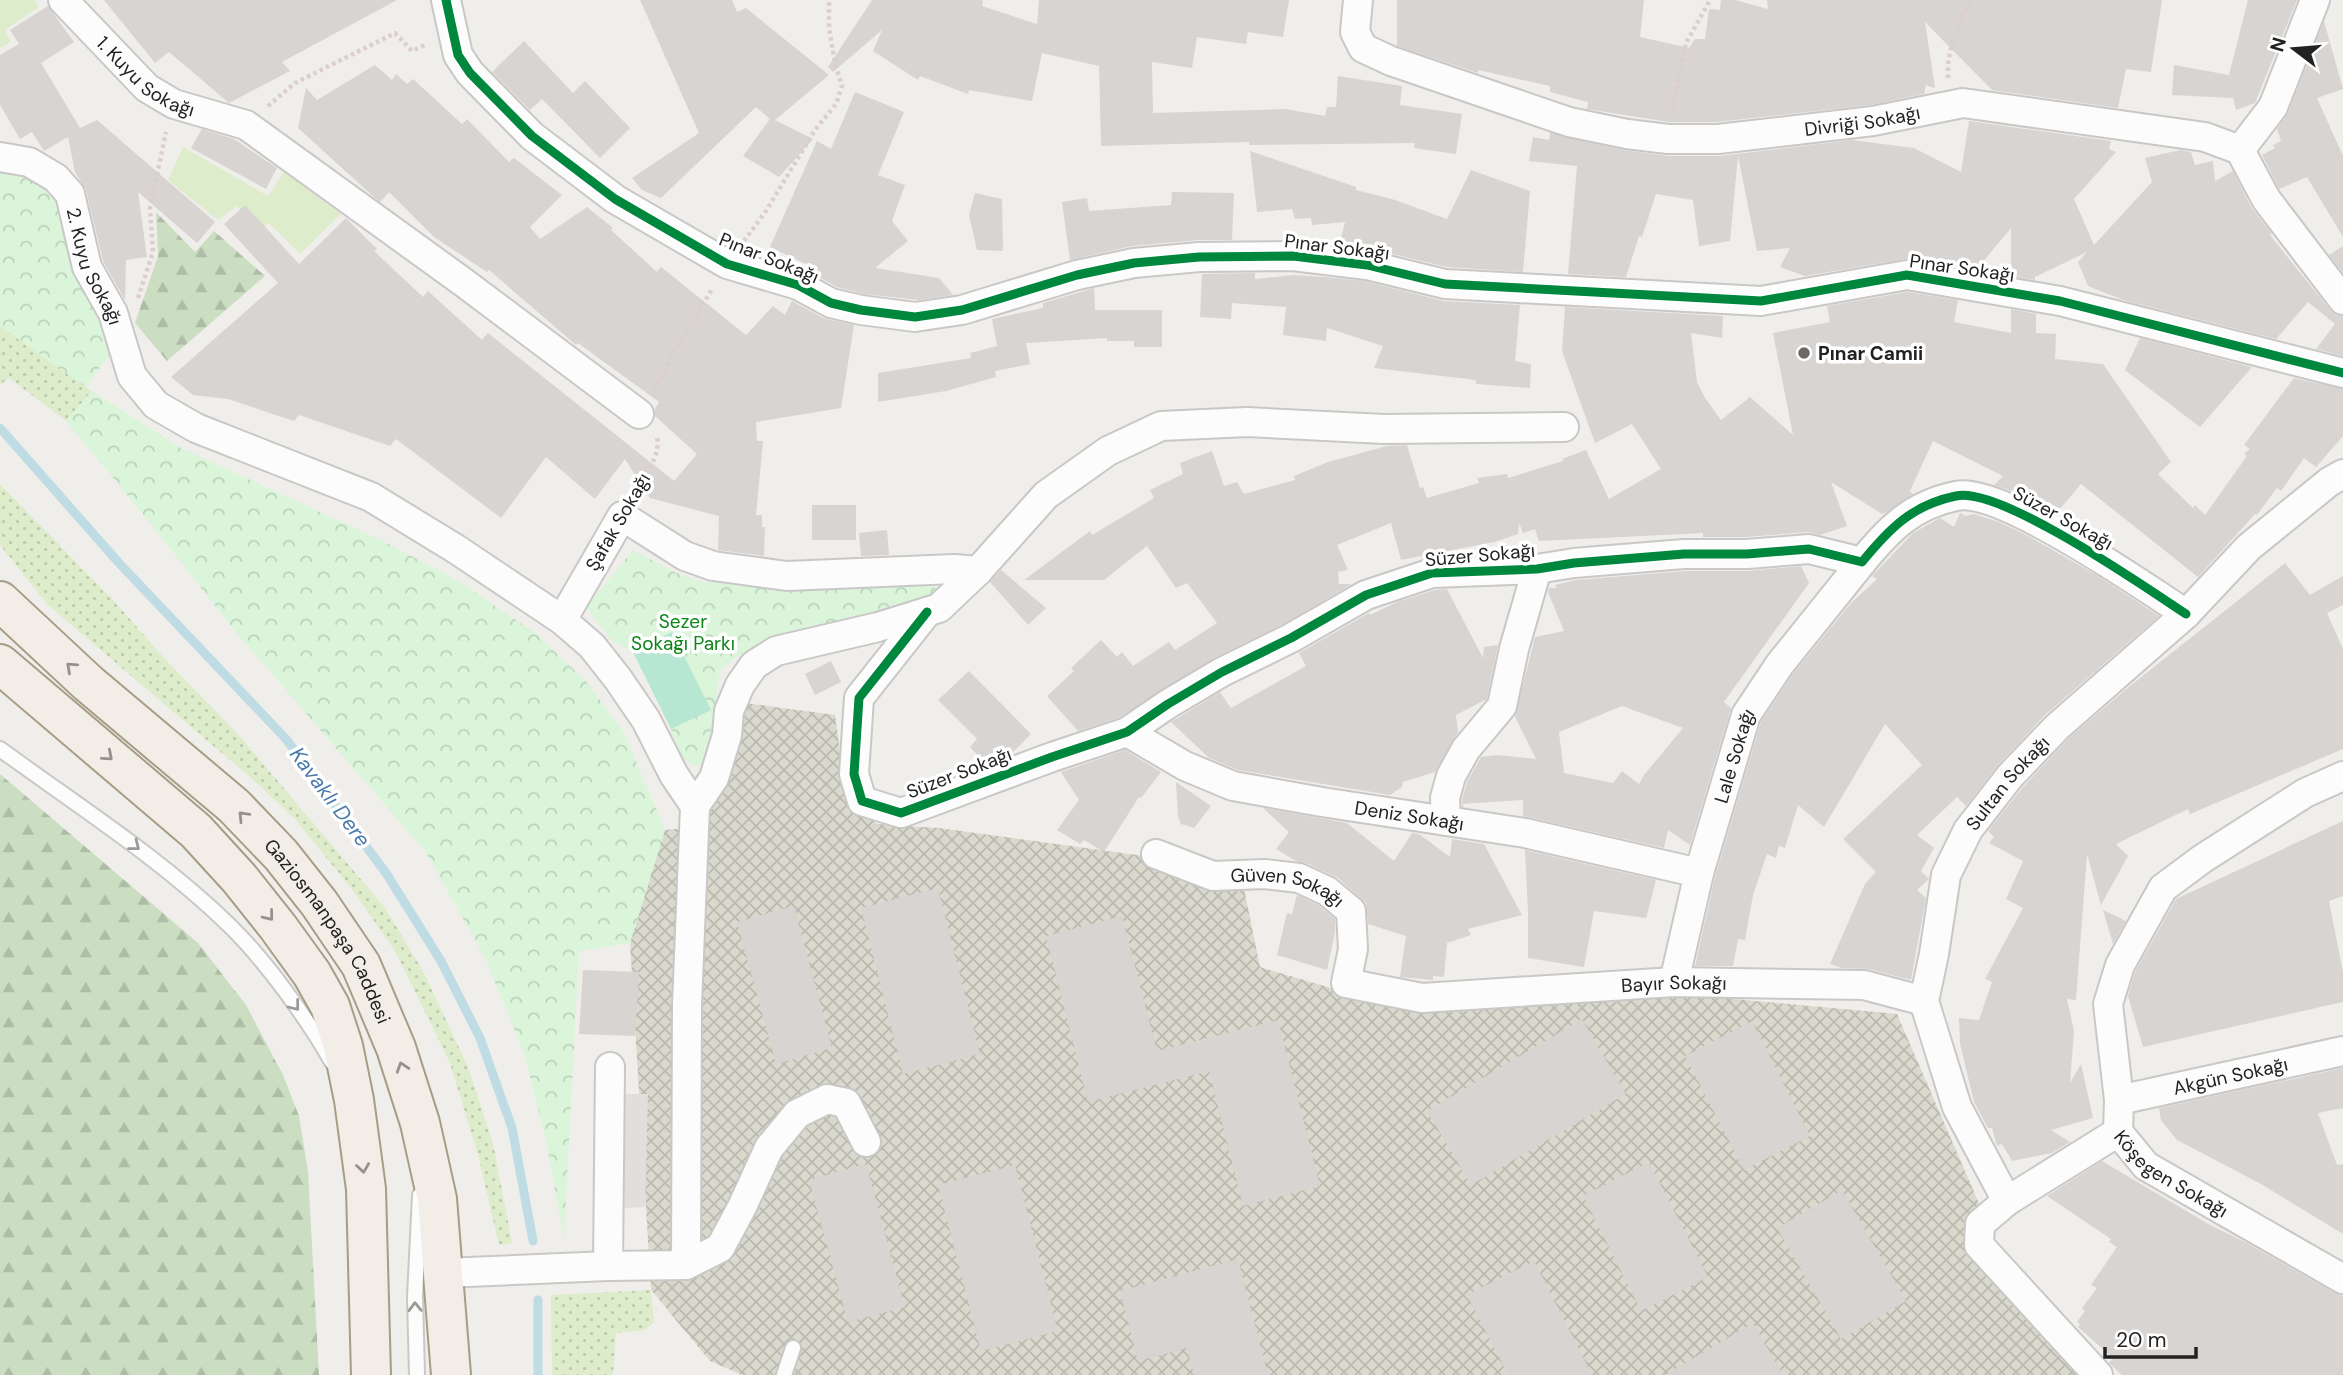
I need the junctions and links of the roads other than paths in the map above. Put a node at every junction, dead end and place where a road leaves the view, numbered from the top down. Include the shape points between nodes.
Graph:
1 (63, 0) edge
2 (446, 0) edge
3 (1359, 0) edge
4 (2315, 0) edge
5 (2239, 150) junction
6 (0, 157) edge
7 (2343, 300) edge
8 (2343, 373) edge
9 (639, 414) road end
10 (1564, 427) dead end
11 (2343, 474) edge
12 (1862, 562) junction
13 (1537, 569) junction
14 (978, 571) junction
15 (0, 601) edge
16 (927, 612) junction
17 (2186, 614) junction
18 (562, 621) junction
19 (0, 664) edge
20 (1127, 733) junction
21 (0, 749) edge
22 (2343, 776) edge
23 (695, 806) junction
24 (1446, 821) junction
25 (1156, 854) dead end
26 (1699, 873) junction
27 (1674, 982) junction
28 (1422, 998) joint
29 (1924, 1001) junction
30 (2343, 1051) edge
31 (610, 1067) dead end
32 (354, 1100) junction
33 (2119, 1100) junction
34 (420, 1123) junction
35 (2118, 1132) junction
36 (866, 1142) dead end
37 (2007, 1201) junction
38 (686, 1265) junction
39 (608, 1266) junction
40 (444, 1273) junction
41 (2343, 1279) edge
42 (793, 1348) dead end
43 (370, 1375) edge
44 (417, 1375) edge
45 (451, 1375) edge
46 (784, 1375) edge
47 (2098, 1375) edge

1 - 9 street, 1. Kuyu Sokağı via 147,88 174,104 246,125
2 - 8 street, Pınar Sokağı via 458,55 470,72 533,136 615,199 727,264 861,310 915,317 962,310 1100,270 1199,257 1293,256 1367,265 1445,284 1761,302 1906,275 2060,302
3 - 5 street, Divriği Sokağı via 1355,32 1363,48 1569,122 1627,134 1718,139 1860,123 1963,103 2205,137
4 - 5 street via 2273,107
5 - 7 street via 2266,199
6 - 18 street, 2. Kuyu Sokağı via 29,162 56,178 70,194 88,267 119,328 132,376 156,405 196,428 371,497
10 - 14 street via 1384,429 1247,422 1161,426 1108,452 1046,495
11 - 17 street, Sultan Sokağı via 2249,547
12 - 13 street, Süzer Sokağı via 1809,549 1684,554
12 - 17 street, Süzer Sokağı via 1915,510 1958,495 1997,501 2112,565
12 - 26 street, Lale Sokağı via 1780,664 1746,716
13 - 20 street, Süzer Sokağı via 1432,573 1366,595 1222,672
13 - 24 street via 1502,706 1451,776 1445,798
14 - 16 street via 939,608
14 - 18 street, Şafak Sokağı via 787,576 713,566 685,556 622,516
34 -> 15 main road, Gaziosmanpaşa Caddesi via 396,1048 361,965 281,855 234,806 88,683
16 - 20 street, Süzer Sokağı via 859,698 854,774 862,801 901,813
16 - 23 street via 776,651 754,665 729,711 727,736 714,778
17 - 29 street, Sultan Sokağı via 2056,727 1968,830 1946,875
18 - 23 street via 592,646 618,679
19 -> 32 main road, Gaziosmanpaşa Caddesi via 195,831 239,878 312,974 330,1006
20 - 24 street, Deniz Sokağı via 1185,766 1233,786
21 -> 32 lane via 112,828 230,926 315,1032
22 - 33 street, Köşegen Sokağı via 2305,793 2163,888 2120,965 2108,1003
23 - 38 street via 687,1006
24 - 26 street, Deniz Sokağı via 1525,832
25 - 28 street, Güven Sokağı via 1213,876 1298,878 1327,891 1351,911 1353,949 1346,983
26 - 27 street, Lale Sokağı
27 - 28 street, Bayır Sokağı
27 - 29 street, Bayır Sokağı via 1864,985
29 - 37 street, Sultan Sokağı via 1956,1107
30 - 33 street, Akgün Sokağı
31 - 39 street
32 -> 43 main road, Gaziosmanpaşa Caddesi via 366,1189
33 - 35 street, Köşegen Sokağı
34 - 40 main road, Gaziosmanpaşa Caddesi via 437,1199
44 -> 34 lane
35 - 37 street
35 - 41 street, Köşegen Sokağı via 2146,1166
36 - 38 street via 846,1103 827,1099 797,1114 769,1148 720,1248
37 - 47 street via 1980,1224 1979,1245
38 - 39 street
39 - 40 street
40 - 45 main road, Gaziosmanpaşa Caddesi
42 - 46 lane

